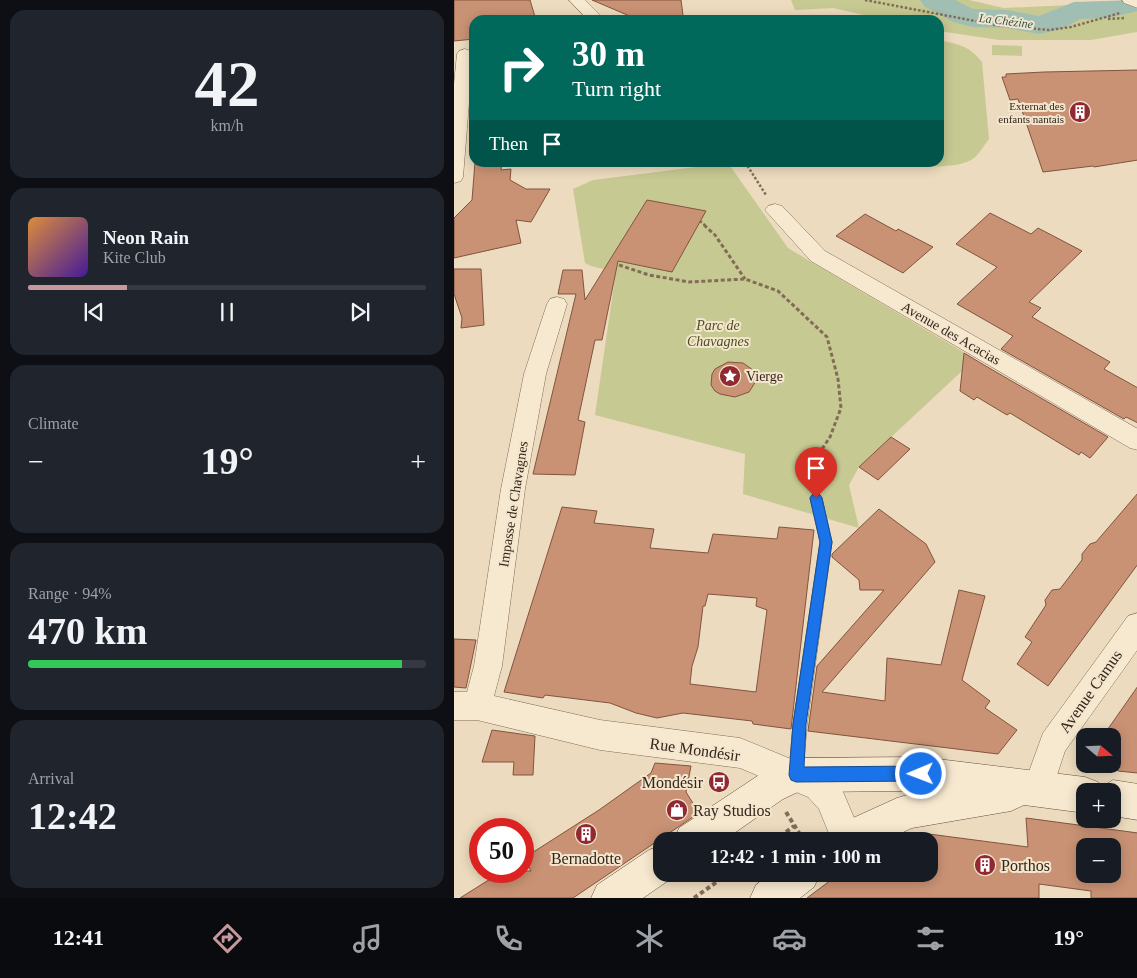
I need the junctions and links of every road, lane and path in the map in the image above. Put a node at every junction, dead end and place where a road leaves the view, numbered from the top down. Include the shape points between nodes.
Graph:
1 (576, 0) edge
2 (865, 0) edge
3 (1121, 13) dead end
4 (592, 15) edge
5 (944, 15) edge
6 (944, 15) edge
7 (1129, 18) dead end
8 (1104, 19) junction
9 (465, 54) dead end
10 (748, 167) edge
11 (454, 177) edge
12 (775, 210) joint
13 (700, 221) dead end
14 (619, 265) dead end
15 (745, 279) junction
16 (556, 304) dead end
17 (1137, 441) edge
18 (816, 498) joint
19 (1137, 625) edge
20 (466, 706) edge
21 (796, 775) junction
22 (1038, 788) junction
23 (1076, 794) edge
24 (1121, 799) edge
25 (1137, 802) edge
26 (794, 826) dead end
27 (705, 832) edge
28 (786, 832) edge
29 (842, 832) edge
30 (863, 832) edge
31 (653, 868) edge
32 (717, 882) edge
33 (790, 882) edge
34 (610, 898) edge
35 (694, 898) edge
36 (769, 898) edge

1 - 4 street
2 - 6 path
3 - 8 path
5 - 8 path via 996,25 1049,30
7 - 8 path
9 - 11 street
10 - 12 path
12 - 17 street, Avenue des Acacias via 818,256
13 - 15 path via 715,235
14 - 15 path via 649,275 688,282
15 - 18 path via 778,291 827,337 838,379 841,408 830,438 810,467
16 - 20 street, Impasse de Chavagnes via 535,374 513,489 488,666
18 - 21 lane via 826,542 800,724
19 - 22 street, Avenue Camus via 1053,743
20 - 21 street, Rue Mondésir via 600,735 740,753
21 - 22 main road, Rue Mondésir via 921,774
21 - 27 main road via 771,787
21 - 29 street via 819,786 830,798
22 - 23 main road, Rue Mondésir
22 - 30 main road via 910,811
24 - 25 main road
26 - 28 path
31 - 34 main road
32 - 35 path
33 - 36 main road

